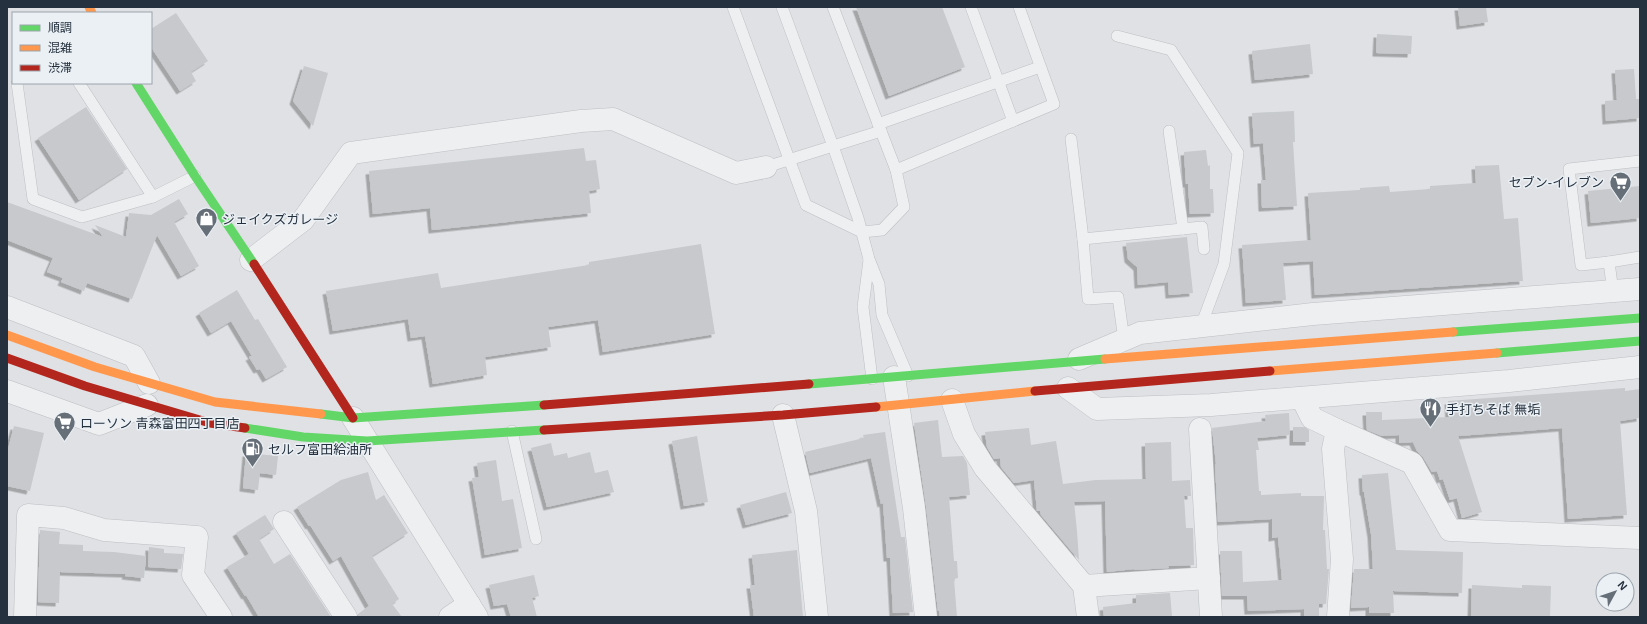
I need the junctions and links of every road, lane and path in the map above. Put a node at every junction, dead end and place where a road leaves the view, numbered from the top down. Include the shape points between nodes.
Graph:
1 (733, 7) edge
2 (782, 7) edge
3 (833, 7) edge
4 (971, 7) edge
5 (1019, 7) edge
6 (1117, 36) dead end
7 (1040, 67) junction
8 (998, 82) junction
9 (17, 84) edge
10 (80, 84) edge
11 (137, 84) edge
12 (1013, 121) junction
13 (880, 128) junction
14 (1169, 131) dead end
15 (1071, 139) dead end
16 (833, 146) junction
17 (790, 160) junction
18 (1640, 161) edge
19 (766, 167) joint
20 (896, 170) junction
21 (195, 176) junction
22 (153, 197) junction
23 (1183, 229) junction
24 (862, 232) junction
25 (1083, 239) junction
26 (1204, 249) dead end
27 (1640, 257) edge
28 (870, 259) junction
29 (251, 260) junction
30 (1610, 262) junction
31 (1640, 289) edge
32 (1613, 292) junction
33 (7, 307) edge
34 (1640, 318) edge
35 (1201, 326) junction
36 (7, 335) edge
37 (1124, 340) junction
38 (1640, 342) edge
39 (7, 358) edge
40 (1076, 361) junction
41 (1640, 367) edge
42 (901, 376) junction
43 (872, 378) junction
44 (149, 383) junction
45 (1068, 388) junction
46 (7, 391) edge
47 (1302, 398) junction
48 (952, 400) junction
49 (147, 405) junction
50 (898, 405) junction
51 (783, 416) junction
52 (352, 418) junction
53 (1200, 429) dead end
54 (1337, 430) junction
55 (512, 431) junction
56 (367, 441) junction
57 (284, 522) dead end
58 (1640, 538) edge
59 (536, 539) dead end
60 (1209, 578) junction
61 (1084, 586) junction
62 (473, 610) edge
63 (25, 617) edge
64 (221, 617) edge
65 (346, 617) edge
66 (450, 617) edge
67 (817, 617) edge
68 (926, 617) edge
69 (1088, 617) edge
70 (1211, 617) edge
71 (1338, 617) edge

1 - 17 lane
2 - 16 lane
3 - 13 lane
4 - 8 lane
5 - 7 lane
6 - 35 lane via 1171,50 1238,153 1224,264
7 - 8 lane
7 - 12 lane via 1054,104
8 - 12 lane
8 - 13 lane
9 - 22 lane via 33,199 82,217
10 - 22 lane
11 - 21 street
12 - 20 lane
13 - 16 lane
13 - 20 lane
14 - 23 lane
15 - 25 lane
16 - 17 lane
16 - 24 lane
17 - 19 lane
17 - 24 lane via 806,205
18 - 30 lane via 1570,169 1581,265
19 - 29 street via 736,173 613,119 573,122 352,153 303,220
20 - 24 lane via 904,208 882,230
21 - 22 lane
21 - 29 street
23 - 25 lane
23 - 26 lane via 1202,227
24 - 28 lane
25 - 37 lane via 1088,300 1118,297
27 - 30 lane
28 - 42 lane via 879,284 882,315
28 - 43 lane via 863,307
29 - 52 street
30 - 32 lane
31 - 32 street
32 - 35 street via 1313,314
33 - 44 street via 134,356
34 - 40 street
35 - 37 street via 1140,333
36 - 44 street via 95,367
37 - 40 street
38 - 45 street
39 - 49 street
40 - 42 street
41 - 47 street
42 - 43 street
42 - 50 street
43 - 52 street via 567,404
44 - 52 street via 215,402
45 - 47 street via 1097,409 1211,405
45 - 48 street
46 - 49 street via 99,424
47 - 54 street via 1312,418
48 - 50 street
48 - 61 street via 964,434 985,468
49 - 56 street via 210,423 303,438
50 - 51 street
50 - 68 street via 914,508
51 - 55 street
51 - 67 street via 806,511
52 - 56 street
53 - 60 street
54 - 58 street via 1412,463 1450,530
54 - 71 street via 1333,449 1342,559
55 - 56 street
55 - 59 lane
56 - 62 street
57 - 65 street
60 - 61 street
60 - 70 street
61 - 69 street
62 - 66 street
63 - 64 street via 28,515 64,518 104,530 197,537 193,575

